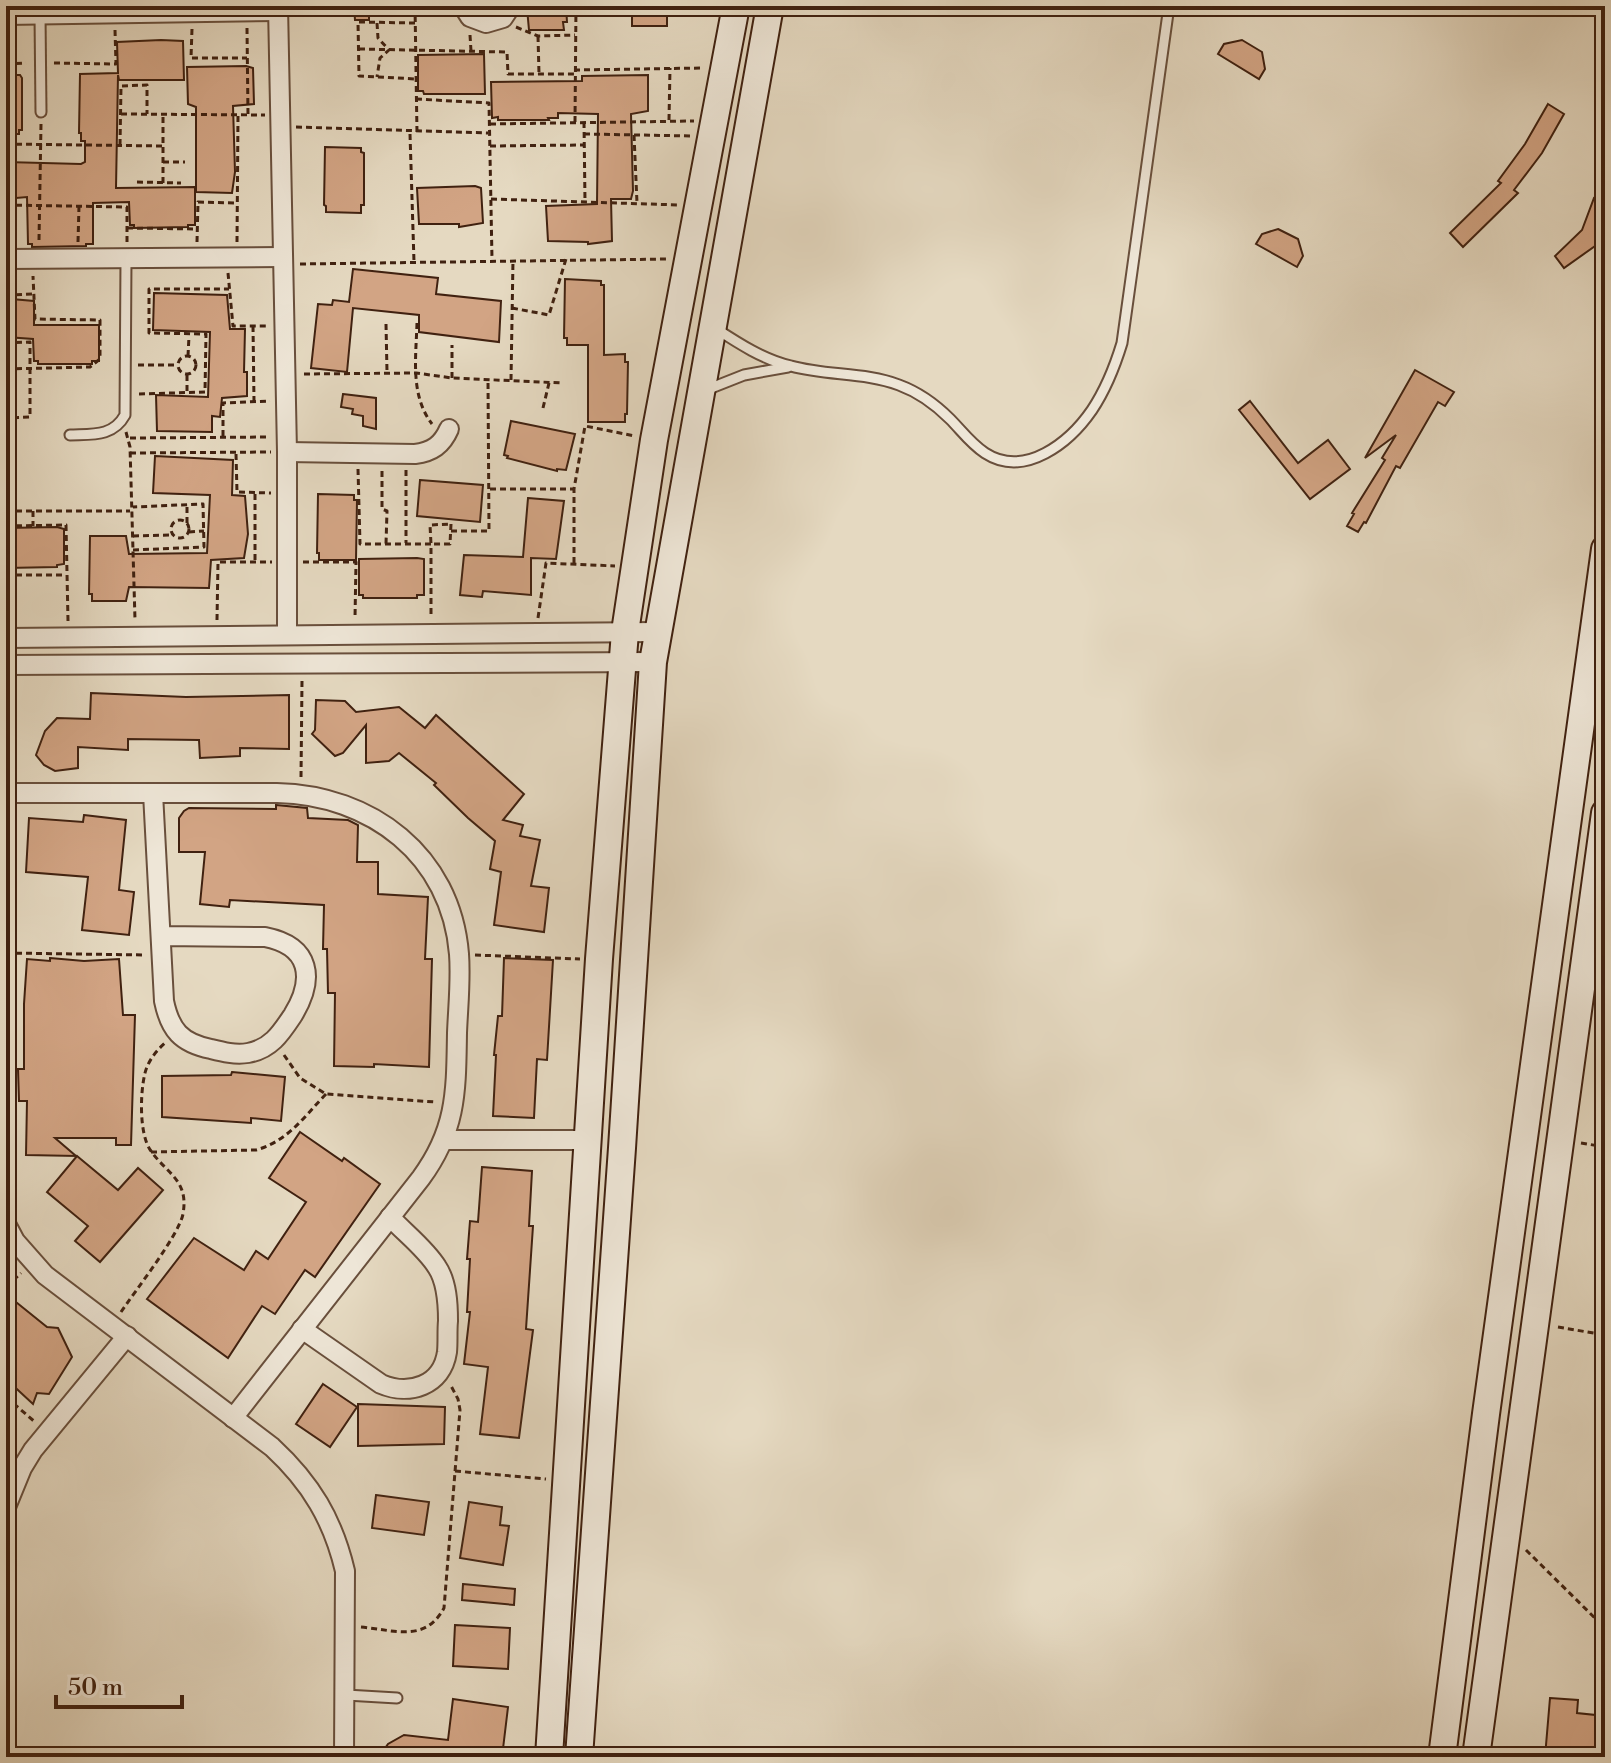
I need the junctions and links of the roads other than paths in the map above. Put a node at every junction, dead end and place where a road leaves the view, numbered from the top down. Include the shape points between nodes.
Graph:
1 (463, 6) edge
2 (736, 6) edge
3 (770, 6) edge
4 (1169, 6) edge
5 (278, 9) edge
6 (32, 12) edge
7 (507, 12) edge
8 (41, 112) road end
9 (6, 259) edge
10 (126, 259) junction
11 (283, 260) junction
12 (712, 327) junction
13 (791, 366) junction
14 (700, 393) junction
15 (447, 433) road end
16 (70, 435) dead end
17 (286, 444) junction
18 (1605, 549) edge
19 (625, 632) junction
20 (657, 632) junction
21 (287, 635) junction
22 (6, 638) edge
23 (623, 661) junction
24 (653, 662) junction
25 (6, 665) edge
26 (6, 793) edge
27 (153, 793) junction
28 (1605, 813) edge
29 (161, 946) junction
30 (445, 1140) junction
31 (587, 1140) junction
32 (390, 1217) junction
33 (6, 1224) edge
34 (302, 1329) junction
35 (120, 1330) junction
36 (1492, 1371) junction
37 (1527, 1375) junction
38 (1486, 1414) junction
39 (233, 1418) junction
40 (1521, 1418) junction
41 (6, 1507) edge
42 (346, 1695) junction
43 (397, 1698) dead end
44 (344, 1757) edge
45 (549, 1757) edge
46 (579, 1757) edge
47 (1442, 1757) edge
48 (1476, 1757) edge

1 - 7 street via 478,22 495,22
2 - 19 street via 654,440
3 - 12 street
4 - 13 lane via 1122,343 1105,389 1076,429 1030,461 1001,461 976,446 926,399 901,386
5 - 6 street
5 - 11 street
6 - 8 lane via 41,63
9 - 10 street
10 - 11 street
10 - 16 lane via 126,407 116,427
11 - 17 street
12 - 13 lane
12 - 14 street
13 - 14 lane via 744,375
14 - 20 street
15 - 17 street via 432,450 406,454
17 - 21 street
18 - 36 street
19 - 20 street
19 - 21 street
19 - 23 street
20 - 24 street
21 - 22 street
23 - 24 street
23 - 25 street
23 - 31 street
24 - 46 street
26 - 27 street
27 - 29 street
27 - 30 street via 301,793 332,799 388,826 411,847 446,899 459,955 455,1103
28 - 37 street
29 - 29 street via 281,940 304,963 306,990 279,1037 263,1048 246,1054 196,1046 179,1036 168,1020
30 - 31 street
30 - 32 street
31 - 45 street
32 - 34 street
32 - 34 street via 438,1267 446,1290 447,1353 439,1373 418,1388 393,1389
33 - 35 street via 32,1262
34 - 39 street
35 - 39 street
35 - 41 street via 22,1468
36 - 37 street via 1509,1380
36 - 38 street
37 - 40 street
38 - 40 street via 1504,1409
38 - 47 street
39 - 42 street via 294,1467 327,1515 345,1571
40 - 48 street
42 - 43 lane
42 - 44 street

